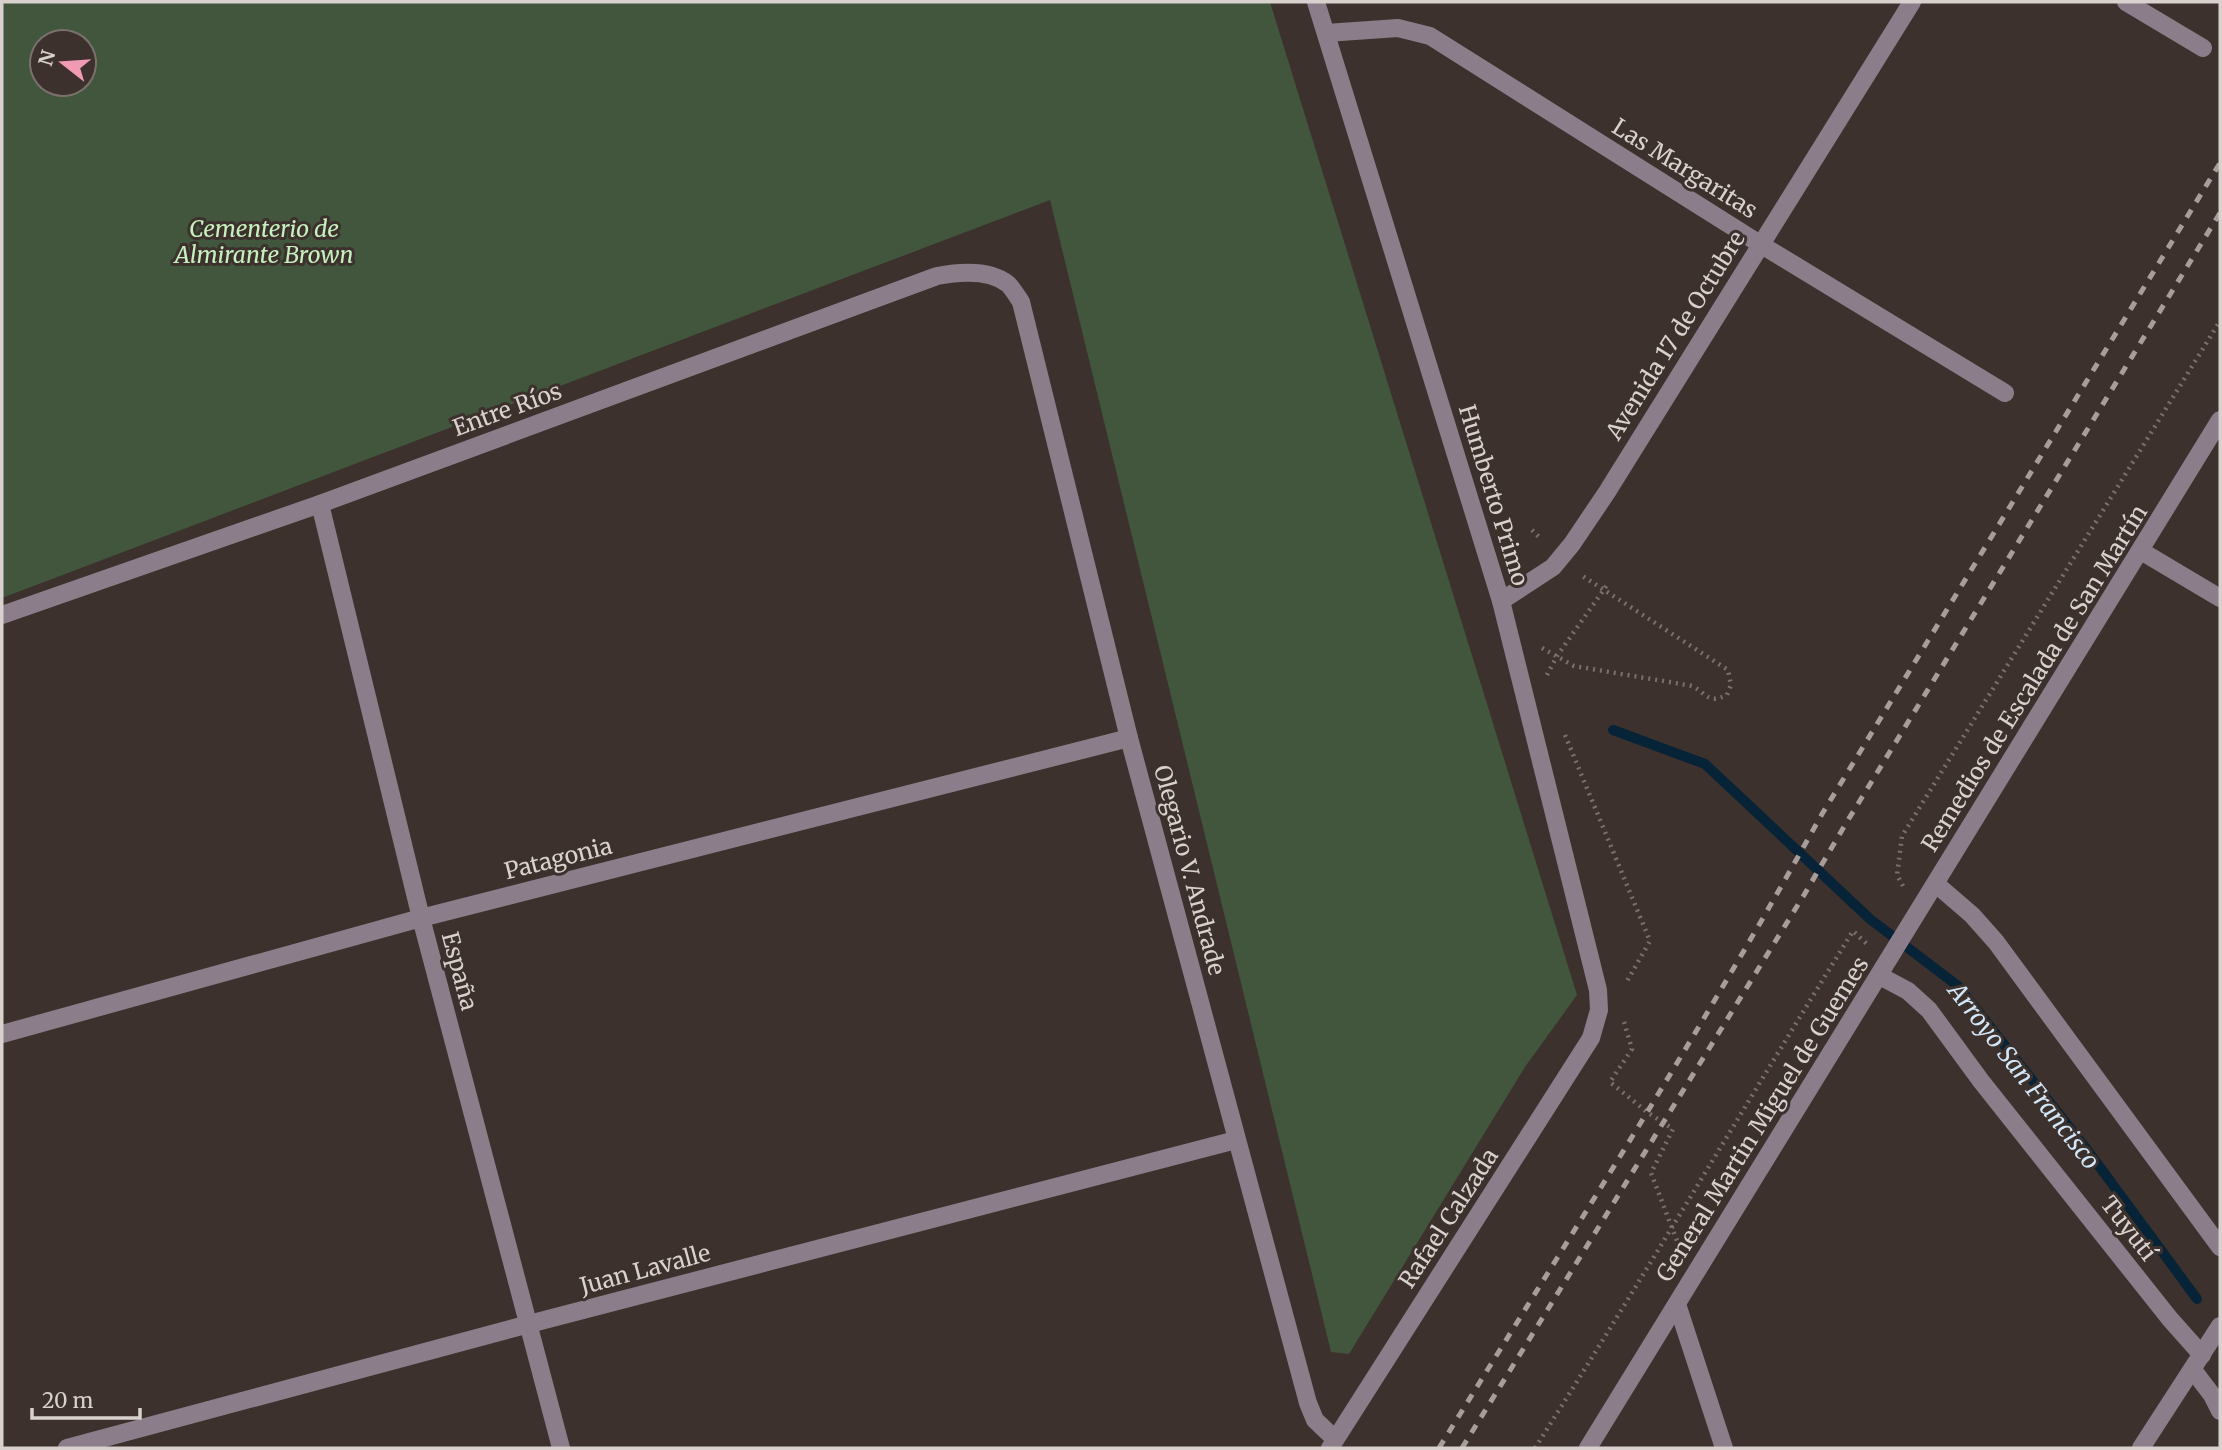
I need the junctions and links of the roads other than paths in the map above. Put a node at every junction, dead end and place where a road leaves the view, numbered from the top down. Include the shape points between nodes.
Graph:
1 (1316, 2) edge
2 (1912, 2) edge
3 (2126, 2) edge
4 (1326, 33) junction
5 (2203, 48) dead end
6 (1760, 244) junction
7 (1021, 302) joint
8 (2005, 393) dead end
9 (2220, 420) edge
10 (320, 504) junction
11 (2141, 551) junction
12 (2220, 598) edge
13 (1501, 601) junction
14 (2, 615) edge
15 (1129, 737) junction
16 (1936, 884) junction
17 (421, 919) junction
18 (1885, 968) junction
19 (1599, 1010) joint
20 (2, 1034) edge
21 (1236, 1140) junction
22 (2220, 1247) edge
23 (1677, 1304) junction
24 (529, 1324) junction
25 (2220, 1326) edge
26 (2197, 1362) junction
27 (2220, 1411) edge
28 (1332, 1444) edge
29 (66, 1448) edge
30 (561, 1448) edge
31 (1588, 1448) edge
32 (1724, 1448) edge
33 (2141, 1448) edge

1 - 4 street, Humberto Primo
2 - 6 street, Avenida 17 de Octubre
3 - 5 street
4 - 6 street, Las Margaritas via 1398,27 1430,36
4 - 13 street, Humberto Primo
6 - 8 street, Las Margaritas
6 - 13 street, Avenida 17 de Octubre via 1607,492 1560,558
7 - 10 street, Entre Ríos via 1010,285 996,277 958,272 937,276
7 - 15 street, Olegario V. Andrade
9 - 11 street, Remedios de Escalada de San Martín
10 - 14 street, Entre Ríos
10 - 17 street, España
11 - 12 street
11 - 16 street, Remedios de Escalada de San Martín
13 - 19 street, Humberto Primo via 1598,990
15 - 17 street, Patagonia
15 - 21 street, Olegario V. Andrade
16 - 18 street, Remedios de Escalada de San Martín
16 - 22 street via 1996,943
17 - 20 street, Patagonia
17 - 24 street, España
18 - 23 street, General Martin Miguel de Guemes
18 - 26 street, Tuyutí via 1929,1010 2170,1319
19 - 28 street, Rafael Calzada via 1591,1038
21 - 24 street, Juan Lavalle
21 - 28 street, Olegario V. Andrade via 1308,1403
23 - 31 street, General Martin Miguel de Guemes
23 - 32 street
24 - 29 street, Juan Lavalle
24 - 30 street, España
25 - 26 street
26 - 27 street, Tuyutí
26 - 33 street

